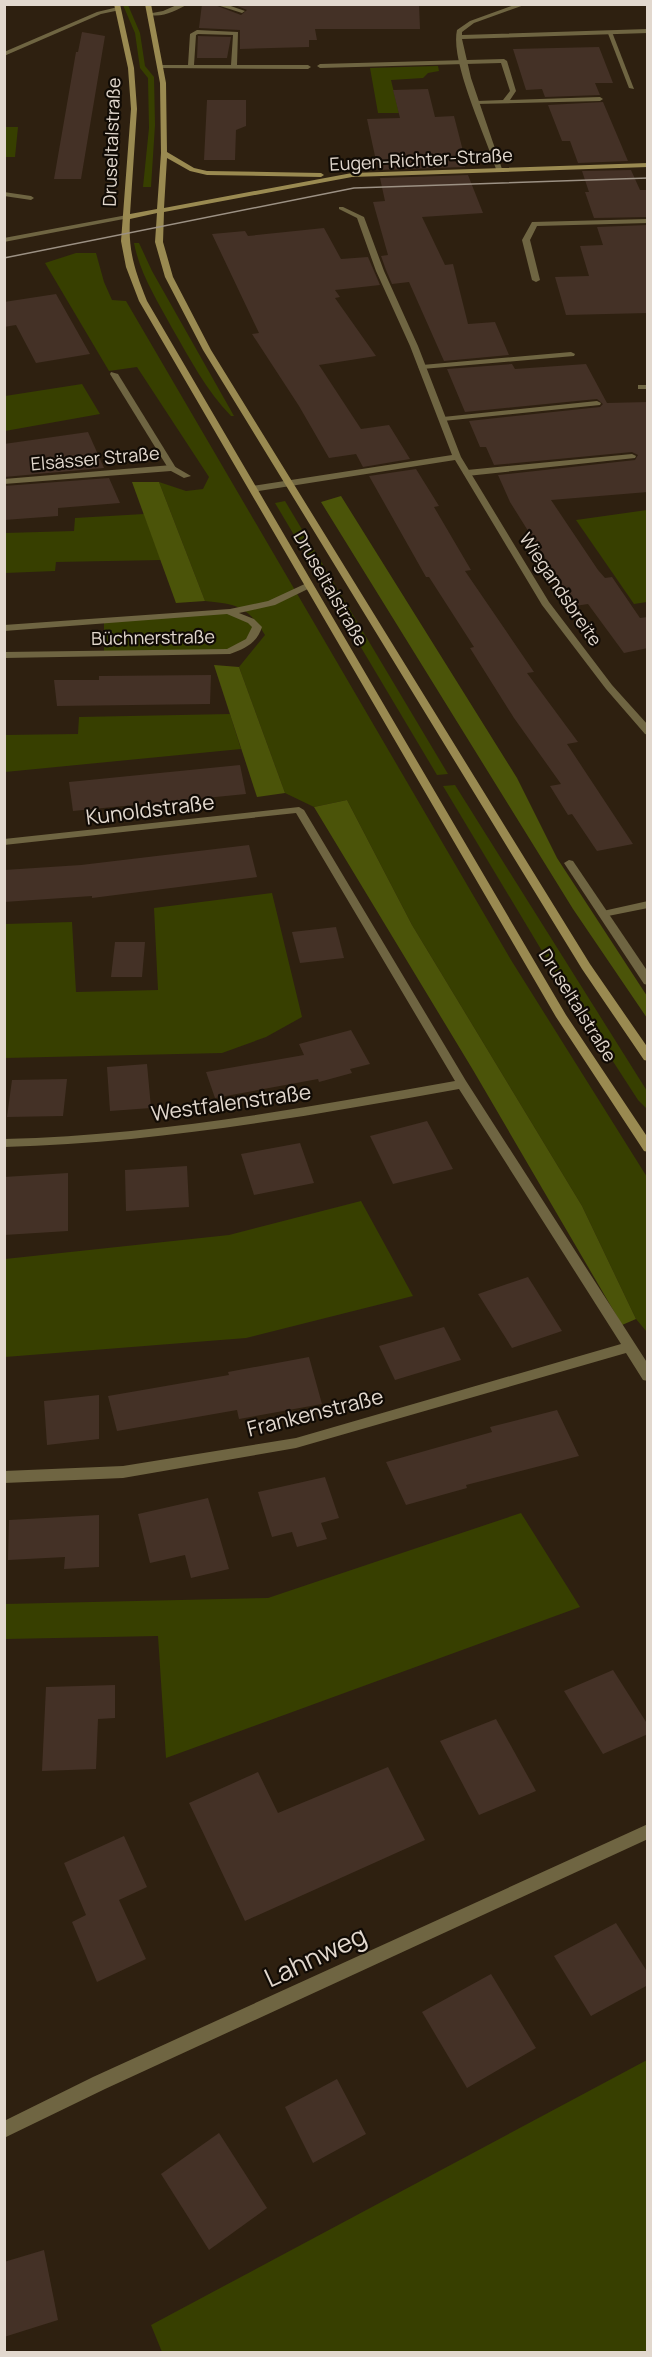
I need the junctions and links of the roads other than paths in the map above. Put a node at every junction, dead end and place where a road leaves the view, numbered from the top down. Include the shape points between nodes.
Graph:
1 (148, 4) edge
2 (185, 4) edge
3 (217, 4) edge
4 (524, 4) edge
5 (118, 7) edge
6 (242, 11) dead end
7 (150, 14) junction
8 (648, 31) edge
9 (609, 32) junction
10 (458, 37) junction
11 (4, 54) edge
12 (464, 63) junction
13 (320, 66) dead end
14 (161, 67) junction
15 (191, 67) junction
16 (308, 67) dead end
17 (234, 68) junction
18 (632, 88) dead end
19 (600, 99) dead end
20 (505, 102) junction
21 (477, 103) junction
22 (164, 153) junction
23 (648, 165) edge
24 (499, 169) junction
25 (352, 175) junction
26 (4, 194) edge
27 (31, 198) dead end
28 (341, 208) dead end
29 (159, 211) junction
30 (127, 217) junction
31 (648, 221) edge
32 (4, 240) edge
33 (536, 280) dead end
34 (572, 354) dead end
35 (422, 367) junction
36 (114, 374) dead end
37 (597, 403) dead end
38 (443, 419) junction
39 (632, 456) dead end
40 (457, 457) junction
41 (172, 468) junction
42 (466, 473) junction
43 (187, 476) dead end
44 (4, 482) edge
45 (290, 483) junction
46 (253, 489) junction
47 (309, 585) junction
48 (228, 611) junction
49 (4, 628) edge
50 (4, 655) edge
51 (648, 732) edge
52 (4, 842) edge
53 (568, 862) dead end
54 (648, 904) edge
55 (603, 914) junction
56 (648, 981) edge
57 (648, 1057) edge
58 (462, 1084) junction
59 (4, 1143) edge
60 (648, 1148) edge
61 (628, 1347) junction
62 (648, 1376) edge
63 (4, 1477) edge
64 (648, 1831) edge
65 (4, 2130) edge

1 - 7 main road, Druseltalstraße
2 - 7 street
3 - 6 street
4 - 10 street via 472,22 459,31
5 - 11 street
5 - 30 main road, Druseltalstraße via 131,68 134,109
7 - 14 main road, Druseltalstraße
8 - 9 street
9 - 10 street
9 - 18 street
10 - 12 street
12 - 13 street
12 - 20 street via 504,61 513,91
12 - 21 street
14 - 15 street
14 - 22 main road, Druseltalstraße
15 - 17 street
15 - 17 street via 193,34 228,31 236,33
16 - 17 street
19 - 20 street
20 - 21 street
21 - 24 street
22 - 25 main road via 192,170 207,173
22 - 29 main road, Druseltalstraße
23 - 24 main road, Eugen-Richter-Straße
24 - 25 main road, Eugen-Richter-Straße
25 - 29 main road, Eugen-Richter-Straße
26 - 27 street
28 - 35 street, Wiegandsbreite via 360,217
29 - 30 main road, Eugen-Richter-Straße
29 - 45 main road, Druseltalstraße via 159,242 169,278 207,350
30 - 32 street
30 - 46 main road, Druseltalstraße via 126,250 143,301
31 - 33 street via 535,224 526,240
34 - 35 street
35 - 38 street, Wiegandsbreite
36 - 41 street
37 - 38 street
38 - 40 street, Wiegandsbreite
39 - 42 street
40 - 42 street, Wiegandsbreite
40 - 45 street
41 - 43 street, Elsässer Straße
41 - 44 street, Elsässer Straße
42 - 51 street, Wiegandsbreite via 545,603
45 - 46 street
45 - 57 main road, Druseltalstraße via 540,891
46 - 47 main road, Druseltalstraße
47 - 48 street, Büchnerstraße via 286,600
47 - 60 main road, Druseltalstraße via 562,1017
48 - 49 street, Büchnerstraße
48 - 50 street, Büchnerstraße via 256,627 249,642 236,650
52 - 58 street, Kunoldstraße via 298,810
53 - 55 street
54 - 55 street
55 - 56 street
58 - 59 street, Westfalenstraße via 203,1129
58 - 61 street
61 - 62 street
61 - 63 street, Frankenstraße via 296,1443 123,1472
64 - 65 street, Lahnweg

